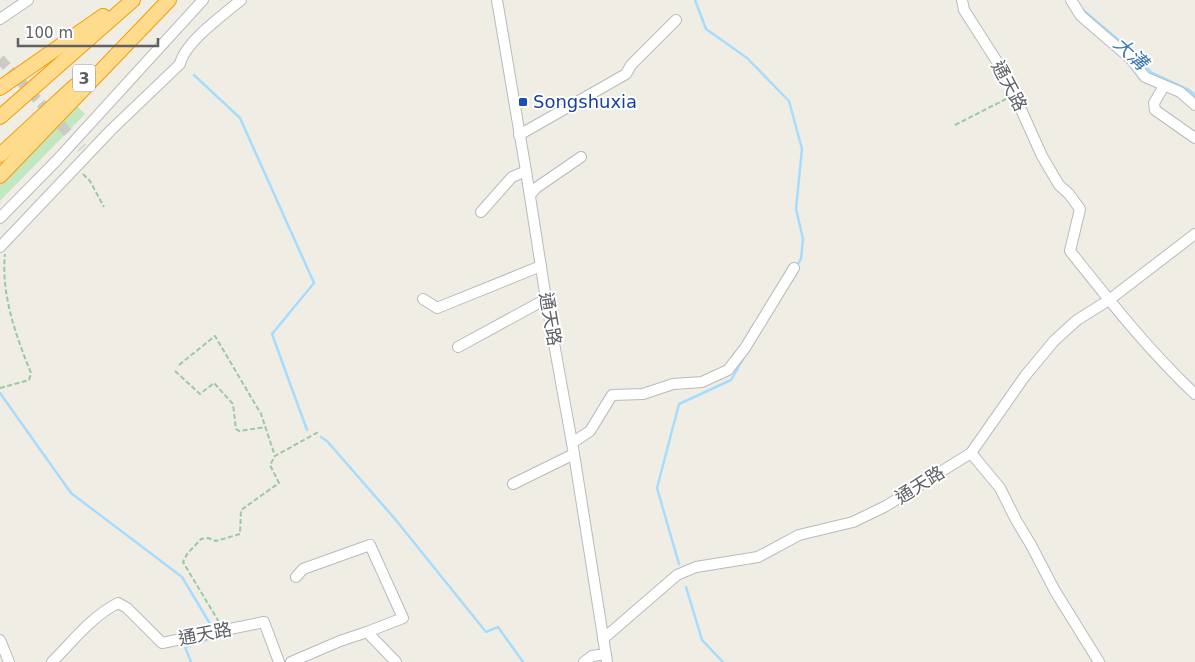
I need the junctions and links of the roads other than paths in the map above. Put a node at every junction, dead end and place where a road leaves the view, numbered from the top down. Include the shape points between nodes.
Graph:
1 (28, 0) edge
2 (126, 0) edge
3 (133, 0) edge
4 (169, 0) edge
5 (203, 0) edge
6 (241, 0) edge
7 (497, 0) edge
8 (962, 0) edge
9 (1070, 0) edge
10 (0, 19) edge
11 (676, 20) dead end
12 (1164, 86) junction
13 (0, 88) edge
14 (1195, 105) edge
15 (0, 117) edge
16 (520, 134) junction
17 (1195, 138) edge
18 (0, 156) edge
19 (580, 158) dead end
20 (526, 171) junction
21 (0, 176) edge
22 (530, 195) junction
23 (481, 212) dead end
24 (0, 218) edge
25 (1191, 237) edge
26 (3, 244) edge
27 (1195, 249) edge
28 (541, 266) junction
29 (794, 268) dead end
30 (423, 299) dead end
31 (546, 299) junction
32 (1109, 300) junction
33 (458, 347) dead end
34 (1195, 394) edge
35 (572, 443) junction
36 (971, 453) junction
37 (574, 454) junction
38 (513, 484) dead end
39 (296, 577) dead end
40 (367, 632) junction
41 (603, 639) junction
42 (0, 640) edge
43 (607, 658) edge
44 (9, 662) edge
45 (52, 662) edge
46 (279, 662) edge
47 (291, 662) edge
48 (396, 662) edge
49 (584, 662) edge
50 (1099, 662) edge

1 - 10 street
2 - 13 highway
3 - 15 highway, 3
4 - 18 highway, 3
4 - 21 highway
5 - 24 street
6 - 26 street via 190,45 180,64 85,151 76,167
7 - 16 street, 通天路
8 - 32 street, 通天路 via 964,10 1005,74 1058,185 1080,210 1070,251
9 - 12 street via 1081,16 1131,59 1145,78
11 - 16 street via 626,74
12 - 14 street via 1180,92
12 - 17 street via 1154,103 1156,110
16 - 20 street, 通天路
19 - 22 street
20 - 22 street, 通天路
20 - 23 street via 512,177
22 - 28 street, 通天路
25 - 27 street
25 - 32 street, 通天路
28 - 30 street via 437,308
28 - 31 street, 通天路
29 - 35 street via 728,370 702,382 674,384 643,394 612,395 590,431
31 - 33 street
31 - 35 street, 通天路
32 - 34 street
32 - 36 street, 通天路 via 1077,320 1054,341
35 - 37 street, 通天路
36 - 41 street, 通天路 via 886,506 853,522 798,534 758,557 696,567 677,575
36 - 50 street via 1000,488 1055,591
37 - 38 street
37 - 41 street, 通天路
39 - 40 street via 303,569 370,545 404,618
40 - 47 street
40 - 48 street
41 - 43 street, 通天路
42 - 44 street
43 - 49 street, 通天路 via 592,656
45 - 46 street, 通天路 via 92,622 118,603 162,643 264,622

